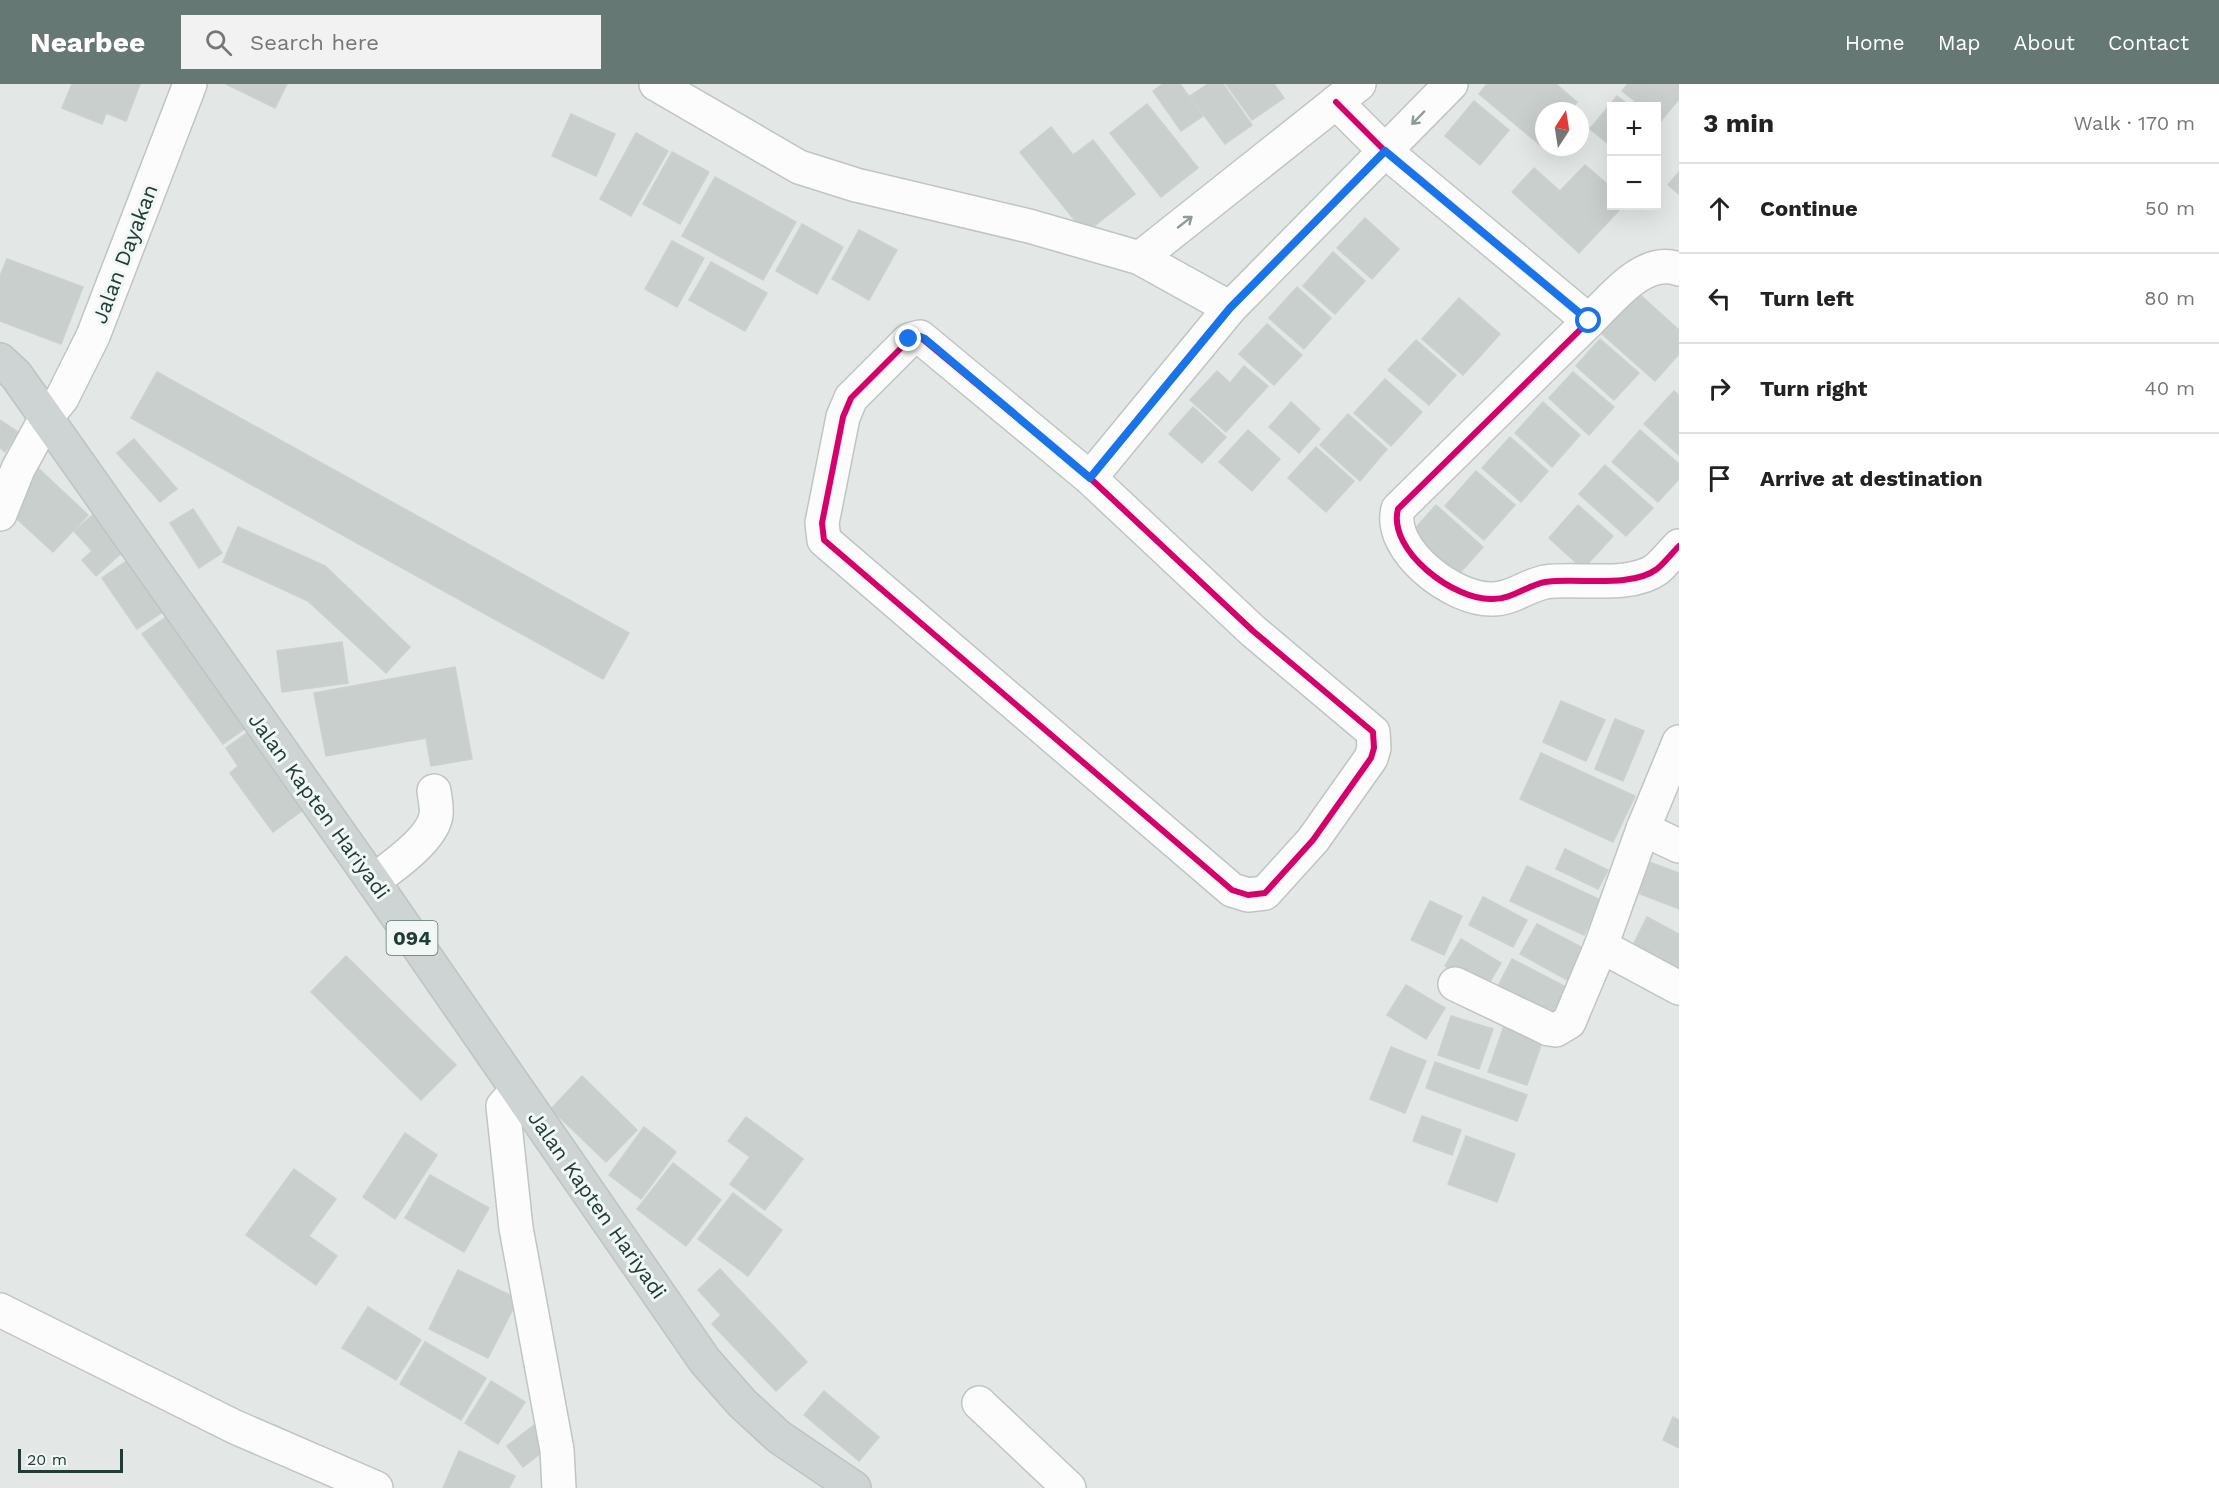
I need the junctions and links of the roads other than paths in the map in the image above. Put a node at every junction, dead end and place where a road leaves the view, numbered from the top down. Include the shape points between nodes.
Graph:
1 (190, 84) edge
2 (656, 84) edge
3 (1451, 84) edge
4 (1348, 93) edge
5 (1385, 151) junction
6 (1140, 258) junction
7 (1679, 269) edge
8 (1230, 308) junction
9 (1589, 321) junction
10 (0, 360) edge
11 (46, 418) junction
12 (1090, 478) junction
13 (0, 514) edge
14 (1679, 546) edge
15 (1679, 742) edge
16 (434, 791) dead end
17 (1643, 829) junction
18 (1679, 846) edge
19 (373, 881) junction
20 (1601, 946) junction
21 (1455, 984) dead end
22 (1679, 988) edge
23 (517, 1090) junction
24 (0, 1310) edge
25 (980, 1403) dead end
26 (376, 1488) edge
27 (559, 1488) edge
28 (854, 1488) edge
29 (1069, 1488) edge

1 - 11 street, Jalan Dayakan via 93,336 62,398
2 - 6 street via 799,167
3 -> 5 street
4 - 5 street
6 -> 4 street
5 - 8 street
5 - 9 street
6 - 8 street
7 - 9 street via 1657,267 1635,277
8 - 12 street
9 - 14 street via 1414,491 1398,509 1398,532 1412,554 1446,586 1471,597 1493,599 1541,583 1644,575 1656,569
10 - 11 main road, Jalan Kapten Hariyadi / 094 via 16,375
11 - 13 street, Jalan Dayakan via 18,469
11 - 19 main road, Jalan Kapten Hariyadi / 094
12 - 12 street via 1253,631 1372,732 1371,758 1313,840 1265,893 1248,895 1232,890 829,547 822,532 847,406 858,388 909,339 920,337
15 - 17 street
16 - 19 street via 436,816 429,831 402,860
17 - 18 street
17 - 20 street
19 - 23 main road, Jalan Kapten Hariyadi / 094
20 - 21 street via 1569,1022 1556,1030
20 - 22 street
23 - 27 street via 502,1106 516,1228 557,1450
23 - 28 main road, Jalan Kapten Hariyadi / 094 via 705,1360 742,1403 779,1437
24 - 26 street via 235,1426
25 - 29 street

